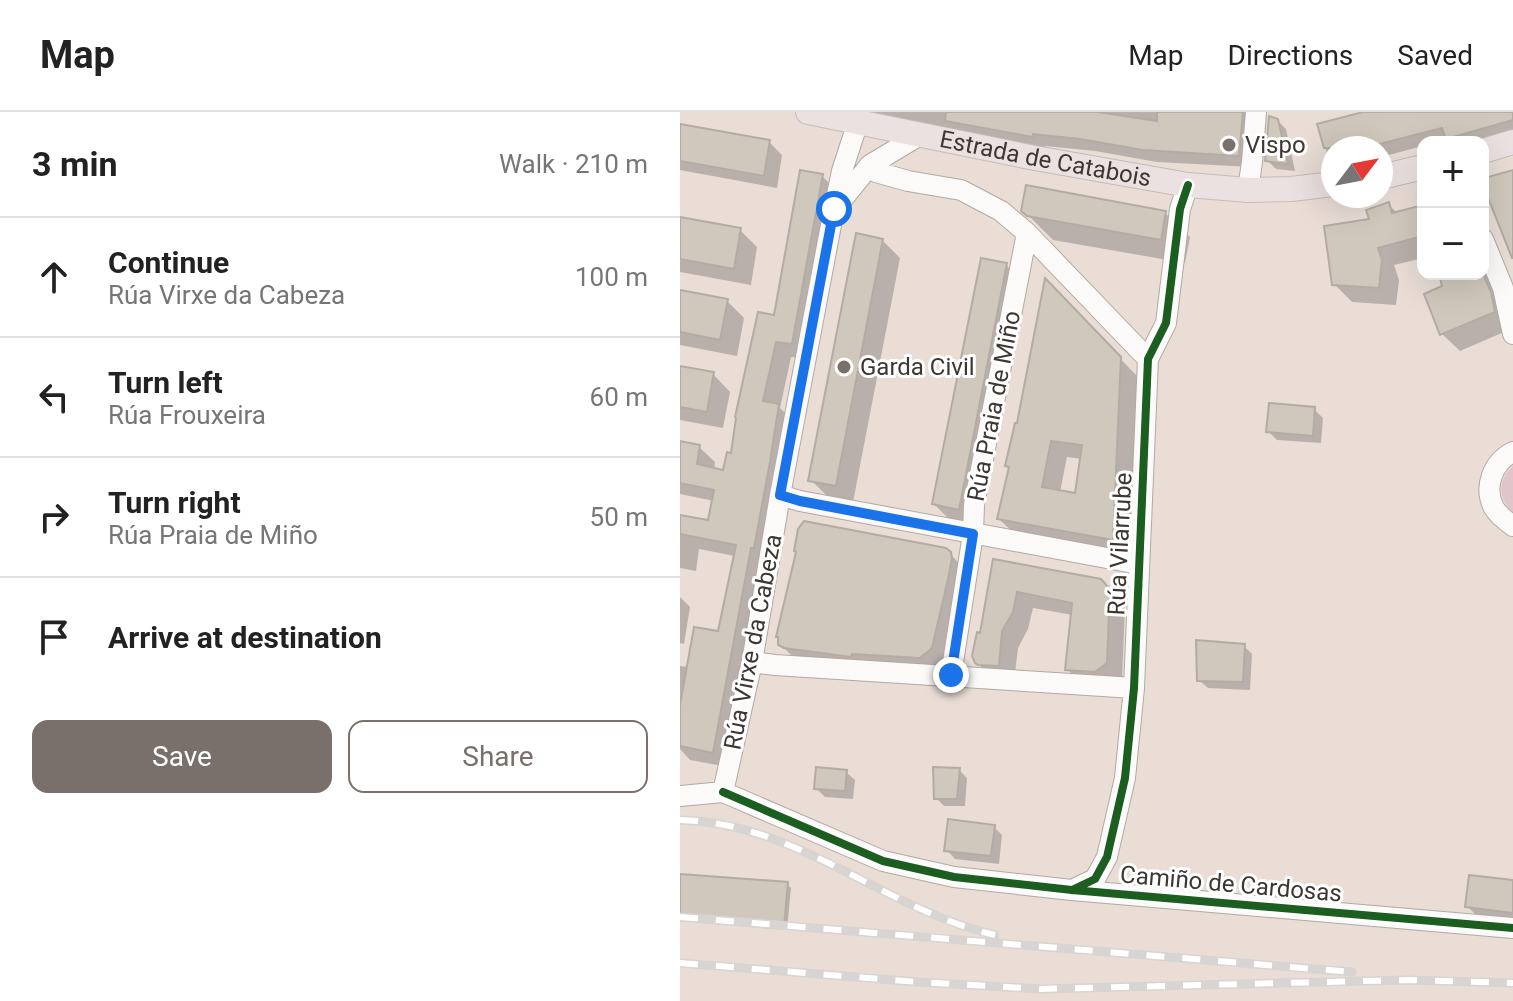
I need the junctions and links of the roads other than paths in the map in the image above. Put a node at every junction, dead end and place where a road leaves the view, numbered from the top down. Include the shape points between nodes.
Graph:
1 (808, 112) edge
2 (1256, 112) edge
3 (858, 122) junction
4 (920, 135) junction
5 (1513, 142) edge
6 (1489, 149) edge
7 (870, 165) junction
8 (1417, 168) edge
9 (1393, 174) edge
10 (1188, 185) junction
11 (1321, 185) edge
12 (1248, 190) junction
13 (834, 209) junction
14 (1027, 233) junction
15 (1489, 254) edge
16 (1513, 334) edge
17 (1148, 359) junction
18 (1513, 452) edge
19 (780, 495) junction
20 (1513, 526) edge
21 (973, 534) junction
22 (1139, 564) junction
23 (752, 662) junction
24 (951, 675) junction
25 (1134, 688) junction
26 (723, 792) junction
27 (680, 796) edge
28 (1072, 890) junction
29 (1513, 928) edge

1 - 3 main road, Estrada de Catabois
2 - 12 street
3 - 4 main road, Estrada de Catabois
3 - 13 street, Rúa Virxe da Cabeza
4 - 7 street
4 - 10 main road, Estrada de Catabois
5 - 6 main road
7 - 13 street
7 - 14 street via 876,172 908,181 961,190 1001,211
8 - 9 main road
10 - 12 main road, Estrada de Catabois
10 - 17 street, Rúa Vilarrube via 1180,209 1166,323
11 - 12 main road, Estrada de Catabois
13 - 19 street, Rúa Virxe da Cabeza
14 - 17 street
14 - 21 street, Rúa Praia de Miño via 974,505
15 - 16 street
17 - 22 street, Rúa Vilarrube
18 - 20 street via 1496,466 1489,493 1493,506
19 - 21 street
19 - 23 street, Rúa Virxe da Cabeza
21 - 22 street
21 - 24 street, Rúa Praia de Miño
22 - 25 street, Rúa Vilarrube
23 - 24 street
23 - 26 street, Rúa Virxe da Cabeza
24 - 25 street
25 - 28 street, Rúa Vilarrube via 1125,778 1107,857 1095,879
26 - 27 street
26 - 28 street, Camiño de Cardosas via 883,861 954,877
28 - 29 street, Camiño de Cardosas

